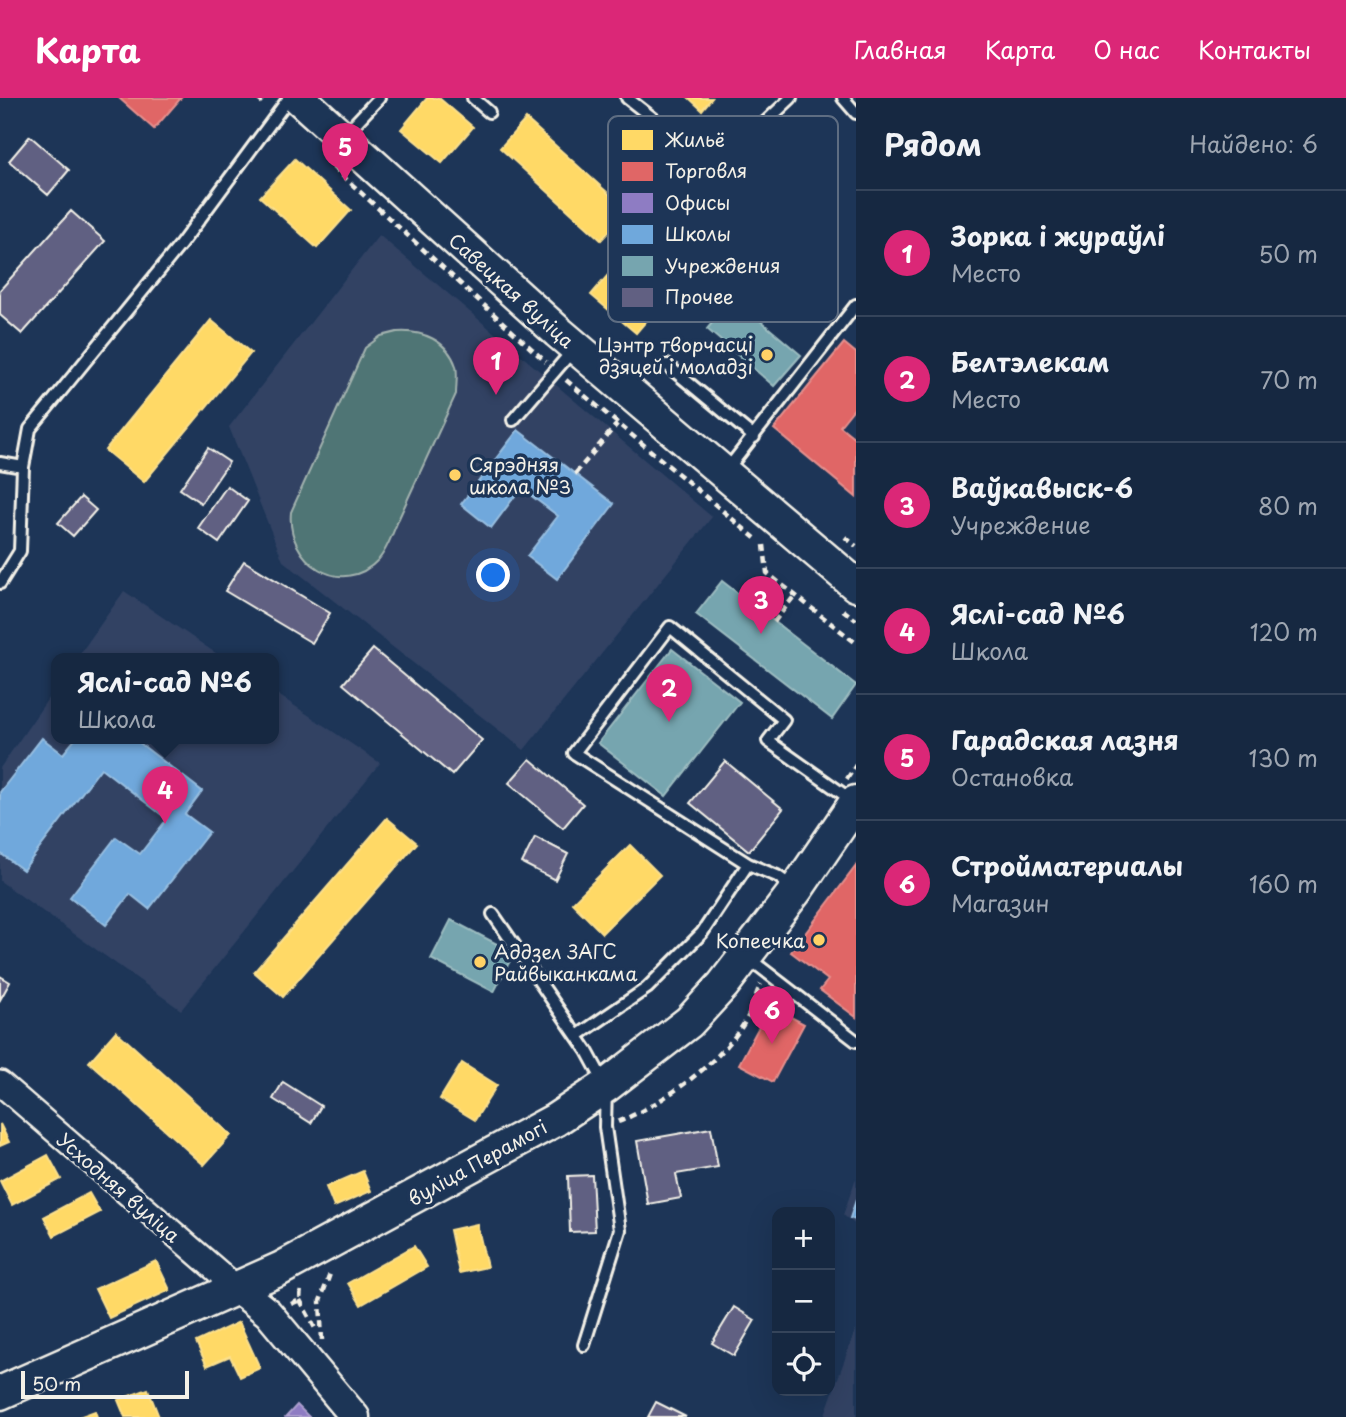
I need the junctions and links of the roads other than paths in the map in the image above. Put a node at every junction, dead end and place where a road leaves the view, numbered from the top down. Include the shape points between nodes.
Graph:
1 (289, 98) edge
2 (299, 98) edge
3 (379, 98) edge
4 (473, 98) edge
5 (627, 98) edge
6 (791, 98) edge
7 (843, 98) edge
8 (489, 112) dead end
9 (856, 113) edge
10 (650, 116) edge
11 (772, 116) edge
12 (342, 137) junction
13 (856, 305) edge
14 (852, 318) edge
15 (576, 347) junction
16 (667, 365) dead end
17 (513, 420) dead end
18 (754, 437) junction
19 (0, 463) edge
20 (23, 467) junction
21 (723, 474) junction
22 (0, 583) edge
23 (856, 585) edge
24 (853, 812) edge
25 (748, 863) junction
26 (796, 890) junction
27 (494, 914) dead end
28 (746, 956) junction
29 (577, 1036) junction
30 (856, 1041) edge
31 (0, 1083) edge
32 (606, 1086) junction
33 (239, 1289) junction
34 (584, 1345) dead end
35 (0, 1393) edge
36 (355, 1417) edge

1 - 20 lane via 181,244 30,429
2 - 12 main road, Савецкая вуліца
3 - 12 lane
4 - 8 lane
5 - 10 lane
6 - 11 lane
7 - 9 lane
12 - 15 main road, Савецкая вуліца
13 - 14 lane
14 - 18 lane
15 - 17 lane
15 - 21 main road, Савецкая вуліца
16 - 18 lane
18 - 21 lane
19 - 20 lane
20 - 22 lane via 20,551
21 - 23 main road, Савецкая вуліца
24 - 25 lane via 768,741 784,720 670,627 574,753
24 - 26 main road, вуліца Перамогі
25 - 26 lane
25 - 29 lane via 702,933 647,988
26 - 28 main road, вуліца Перамогі
27 - 29 lane
28 - 30 lane
28 - 32 main road, вуліца Перамогі via 689,1022
29 - 32 lane
31 - 33 street, Усходняя вуліца
32 - 33 main road, вуліца Перамогі via 555,1120
32 - 34 lane via 605,1127 620,1230
33 - 35 main road, вуліца Перамогі
33 - 36 street via 268,1313

